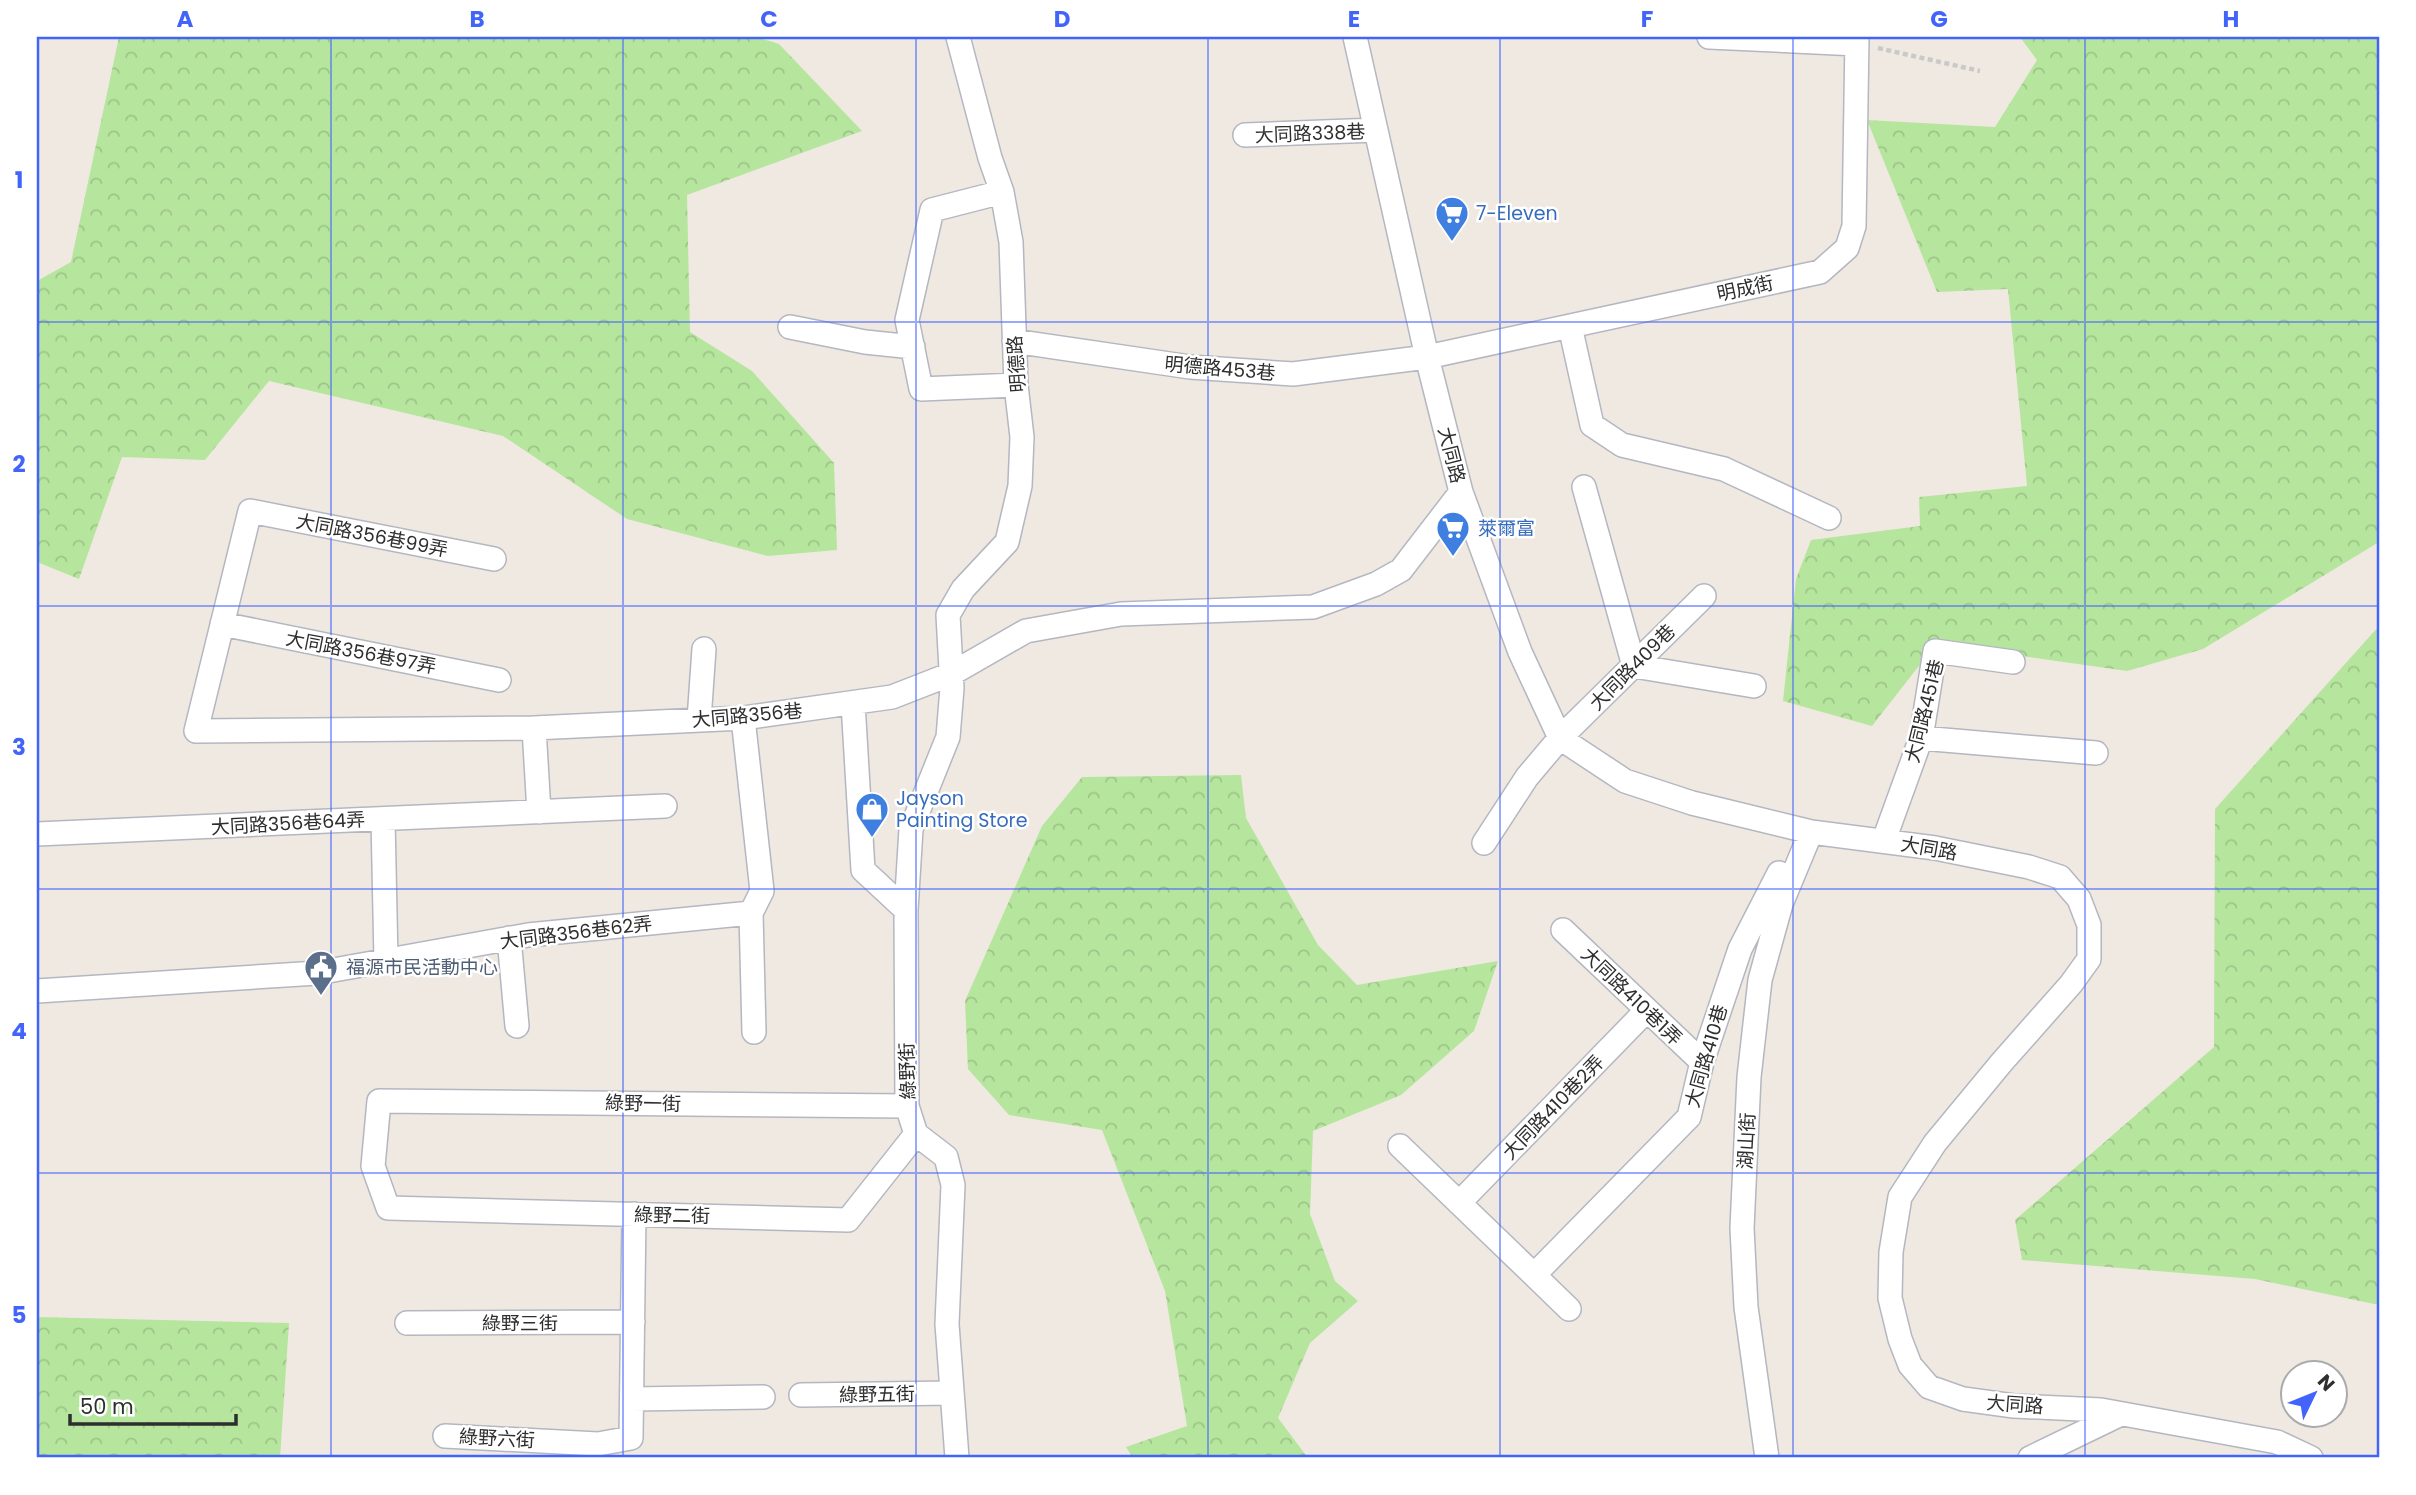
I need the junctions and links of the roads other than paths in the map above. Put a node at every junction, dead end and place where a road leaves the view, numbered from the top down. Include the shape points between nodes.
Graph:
1 (958, 37) edge
2 (1355, 37) edge
3 (1709, 37) edge
4 (1857, 40) edge
5 (1376, 130) junction
6 (1245, 135) dead end
7 (1002, 192) junction
8 (1570, 326) junction
9 (790, 327) dead end
10 (1014, 341) junction
11 (913, 346) junction
12 (1427, 357) junction
13 (1016, 385) junction
14 (1584, 487) dead end
15 (1461, 492) junction
16 (250, 511) joint
17 (1829, 518) dead end
18 (494, 559) dead end
19 (1704, 596) dead end
20 (222, 624) junction
21 (704, 649) dead end
22 (2013, 662) dead end
23 (1634, 666) junction
24 (951, 674) junction
25 (499, 680) dead end
26 (1754, 686) dead end
27 (853, 703) junction
28 (743, 718) junction
29 (699, 720) junction
30 (534, 728) junction
31 (1560, 738) junction
32 (1922, 738) junction
33 (2096, 752) dead end
34 (665, 806) dead end
35 (539, 811) junction
36 (383, 818) junction
37 (1811, 832) junction
38 (37, 834) edge
39 (1884, 840) junction
40 (1484, 843) dead end
41 (906, 911) junction
42 (751, 913) junction
43 (1563, 930) dead end
44 (509, 938) junction
45 (386, 961) junction
46 (37, 991) edge
47 (1646, 1011) junction
48 (517, 1026) dead end
49 (754, 1032) dead end
50 (1702, 1062) junction
51 (907, 1106) junction
52 (916, 1134) junction
53 (1400, 1146) dead end
54 (1460, 1203) junction
55 (388, 1208) joint
56 (634, 1214) junction
57 (1534, 1275) junction
58 (1569, 1309) dead end
59 (633, 1322) junction
60 (407, 1323) dead end
61 (952, 1393) junction
62 (801, 1395) dead end
63 (763, 1397) dead end
64 (632, 1399) junction
65 (2121, 1414) junction
66 (445, 1436) dead end
67 (957, 1458) edge
68 (1767, 1458) edge
69 (2030, 1458) edge
70 (2311, 1458) edge

1 - 7 street, 明德路
2 - 5 street, 大同路
3 - 4 street
4 - 8 street, 明成街 via 1854,226 1847,248 1820,272
5 - 6 street, 大同路338巷
5 - 12 street, 大同路
7 - 10 street, 明德路 via 1011,242
7 - 11 street via 932,210 907,320
8 - 12 street, 明成街
8 - 17 street via 1592,425 1622,444 1724,469
9 - 11 street
10 - 12 street, 明德路453巷 via 1190,367 1293,374
10 - 13 street, 明德路
11 - 13 street via 921,389
12 - 15 street, 大同路
13 - 24 street, 明德路 via 1023,437 1020,486 1007,542 963,589 948,615
14 - 23 street
15 - 24 street, 大同路356巷 via 1401,570 1313,607 1122,614 1026,631
15 - 31 street, 大同路 via 1520,652
16 - 18 street, 大同路356巷99弄
16 - 20 street, 大同路356巷
19 - 23 street, 大同路409巷
20 - 25 street, 大同路356巷97弄
20 - 30 street, 大同路356巷 via 196,732
21 - 29 street
22 - 32 street, 大同路451巷 via 1936,652
23 - 26 street
23 - 31 street, 大同路409巷
24 - 27 street, 大同路356巷 via 892,697
24 - 41 street, 綠野街 via 948,737 911,829
27 - 28 street, 大同路356巷
27 - 41 street via 863,870
28 - 29 street, 大同路356巷
28 - 42 street via 762,891
29 - 30 street, 大同路356巷
30 - 35 street
31 - 37 street, 大同路 via 1625,781
31 - 40 street, 大同路409巷 via 1527,777
32 - 33 street
32 - 39 street, 大同路451巷
34 - 35 street, 大同路356巷64弄
35 - 36 street, 大同路356巷64弄
36 - 38 street, 大同路356巷64弄
36 - 45 street
37 - 39 street, 大同路
37 - 50 street, 大同路410巷 via 1779,873 1740,949
37 - 68 street, 湖山街 via 1781,904 1760,980 1749,1077 1742,1241 1746,1307
39 - 65 street, 大同路 via 2060,877 2079,899 2089,925 2089,959 1935,1143 1900,1197 1891,1252 1890,1298 1910,1366 1929,1387 1963,1399
41 - 51 street, 綠野街
42 - 44 street, 大同路356巷62弄
42 - 49 street
43 - 47 street, 大同路410巷1弄
44 - 45 street, 大同路356巷62弄
44 - 48 street
45 - 46 street, 大同路356巷62弄 via 317,973
47 - 50 street, 大同路410巷1弄
47 - 54 street, 大同路410巷2弄
50 - 57 street, 大同路410巷 via 1689,1116
51 - 52 street, 綠野街
51 - 55 street, 綠野一街 via 379,1101 373,1166
52 - 56 street, 綠野二街 via 848,1220
52 - 61 street via 946,1157 953,1185 947,1324
53 - 54 street
54 - 57 street
55 - 56 street, 綠野二街
56 - 59 street
57 - 58 street
59 - 60 street, 綠野三街
59 - 64 street
61 - 62 street, 綠野五街
61 - 67 street
63 - 64 street
64 - 66 street, 綠野六街 via 631,1438 598,1444
65 - 69 street
65 - 70 street, 大同路 via 2277,1442

